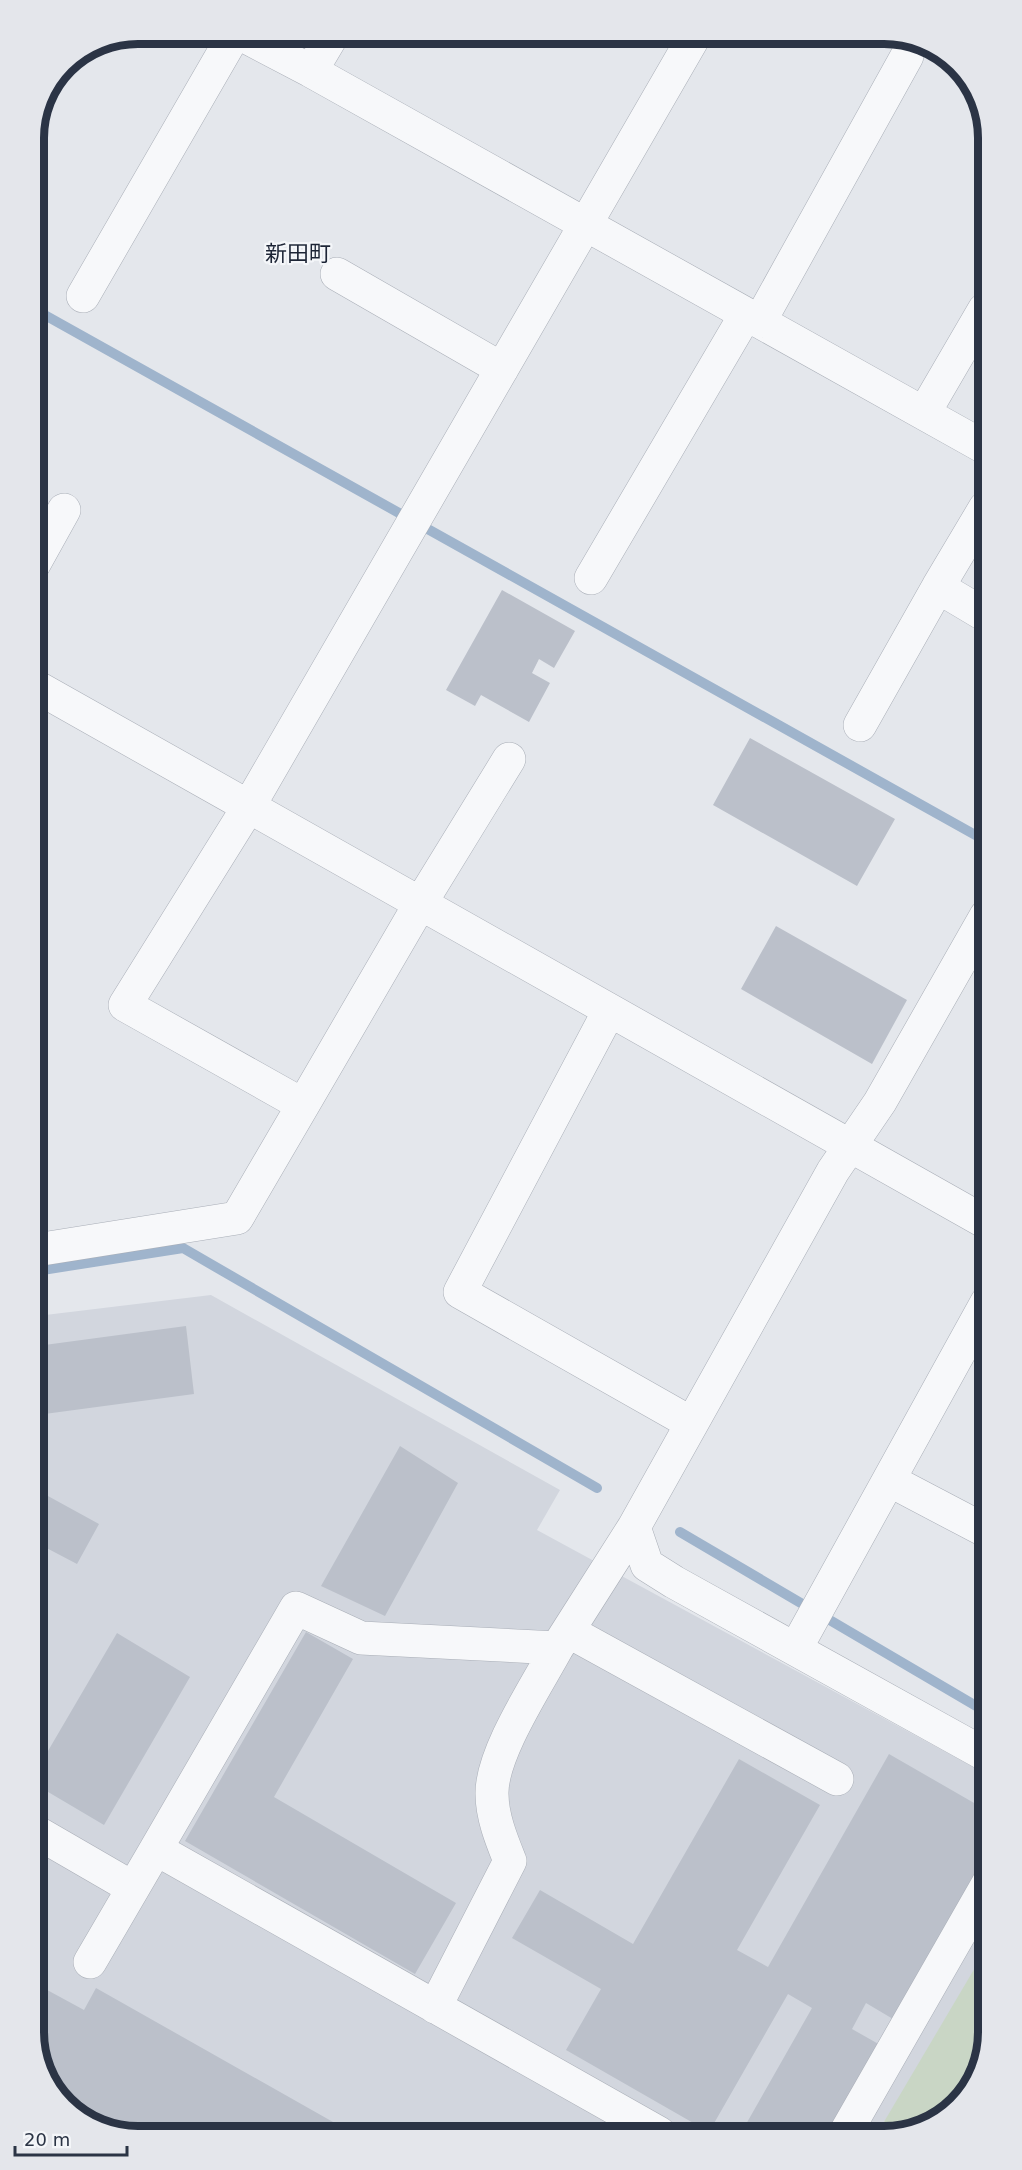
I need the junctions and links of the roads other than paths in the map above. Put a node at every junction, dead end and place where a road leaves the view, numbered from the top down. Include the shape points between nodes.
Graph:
1 (229, 44) edge
2 (260, 44) edge
3 (327, 44) edge
4 (690, 44) edge
5 (907, 56) dead end
6 (311, 71) junction
7 (585, 224) junction
8 (337, 274) dead end
9 (83, 296) dead end
10 (753, 318) junction
11 (978, 320) edge
12 (502, 369) junction
13 (924, 413) junction
14 (978, 444) edge
15 (64, 510) dead end
16 (978, 520) edge
17 (44, 546) edge
18 (591, 578) dead end
19 (938, 587) junction
20 (978, 611) edge
21 (44, 691) edge
22 (860, 724) dead end
23 (509, 759) dead end
24 (249, 806) junction
25 (420, 904) junction
26 (978, 930) edge
27 (609, 1011) junction
28 (303, 1105) junction
29 (850, 1148) junction
30 (978, 1219) edge
31 (44, 1249) edge
32 (978, 1318) edge
33 (691, 1423) junction
34 (889, 1480) junction
35 (634, 1527) junction
36 (978, 1527) edge
37 (809, 1624) junction
38 (563, 1639) junction
39 (978, 1749) edge
40 (837, 1779) dead end
41 (44, 1836) edge
42 (156, 1849) junction
43 (133, 1888) junction
44 (978, 1900) edge
45 (90, 1962) dead end
46 (435, 2007) junction
47 (647, 2126) edge
48 (849, 2126) edge

1 - 9 street
2 - 6 street
3 - 6 street
4 - 7 street
5 - 10 street
6 - 7 street
7 - 10 street
7 - 12 street
8 - 12 street
10 - 13 street
10 - 18 street
11 - 13 street
12 - 24 street
13 - 14 street
15 - 17 street
16 - 19 street
19 - 20 street
19 - 22 street
21 - 24 street
23 - 25 street
24 - 25 street
24 - 28 street via 125,1005
25 - 27 street
25 - 28 street
26 - 29 street
27 - 29 street
27 - 33 street via 459,1292
28 - 31 street via 237,1218
29 - 30 street
29 - 33 street via 833,1171
32 - 34 street
33 - 35 street
34 - 36 street
34 - 37 street
35 - 37 street via 647,1564 674,1582
35 - 38 street
37 - 39 street
38 - 40 street
38 - 42 street via 361,1638 296,1608
38 - 46 street via 496,1764 492,1795 510,1861
41 - 43 street
42 - 43 street
42 - 46 street
43 - 45 street
44 - 48 street
46 - 47 street

